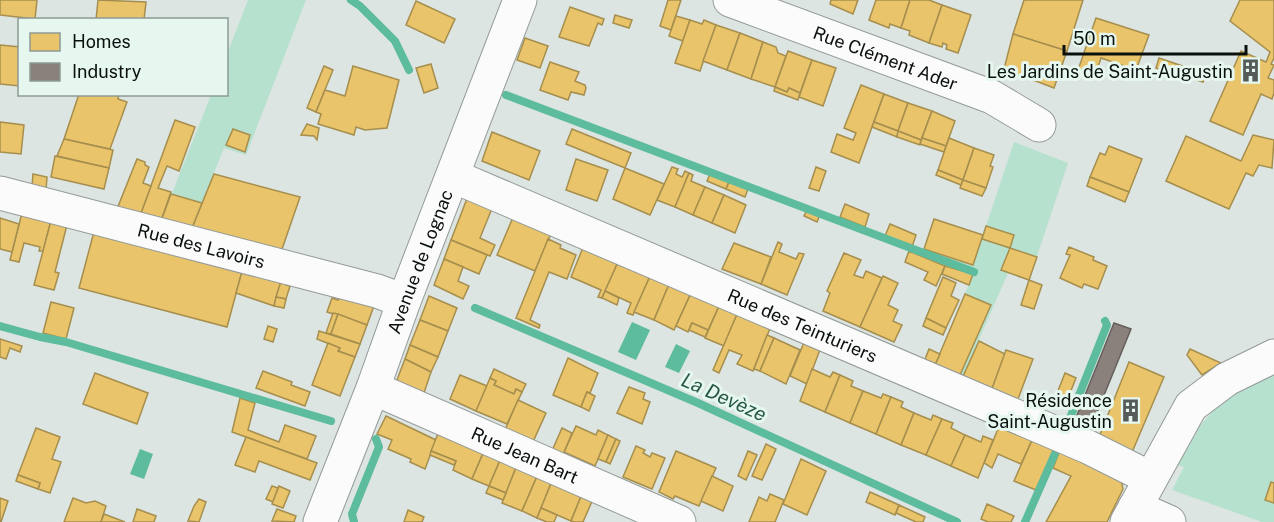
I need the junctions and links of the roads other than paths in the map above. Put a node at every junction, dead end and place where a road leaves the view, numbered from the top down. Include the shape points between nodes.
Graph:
1 (520, 0) edge
2 (730, 0) edge
3 (1039, 125) dead end
4 (453, 176) junction
5 (0, 193) edge
6 (404, 302) junction
7 (1274, 356) edge
8 (373, 388) junction
9 (1150, 478) junction
10 (1131, 515) edge
11 (320, 522) edge
12 (679, 522) edge
13 (1169, 522) edge

1 - 4 street, Avenue de Lognac
2 - 3 street, Rue Clément Ader via 992,97
4 - 6 street, Avenue de Lognac
4 - 9 street, Rue des Teinturiers via 1088,447
5 - 6 street, Rue des Lavoirs via 377,291
6 - 8 street, Avenue de Lognac
7 - 9 street via 1227,379 1191,406
8 - 11 street, Avenue de Lognac
8 - 12 street, Rue Jean Bart
9 - 10 street
10 - 13 street

